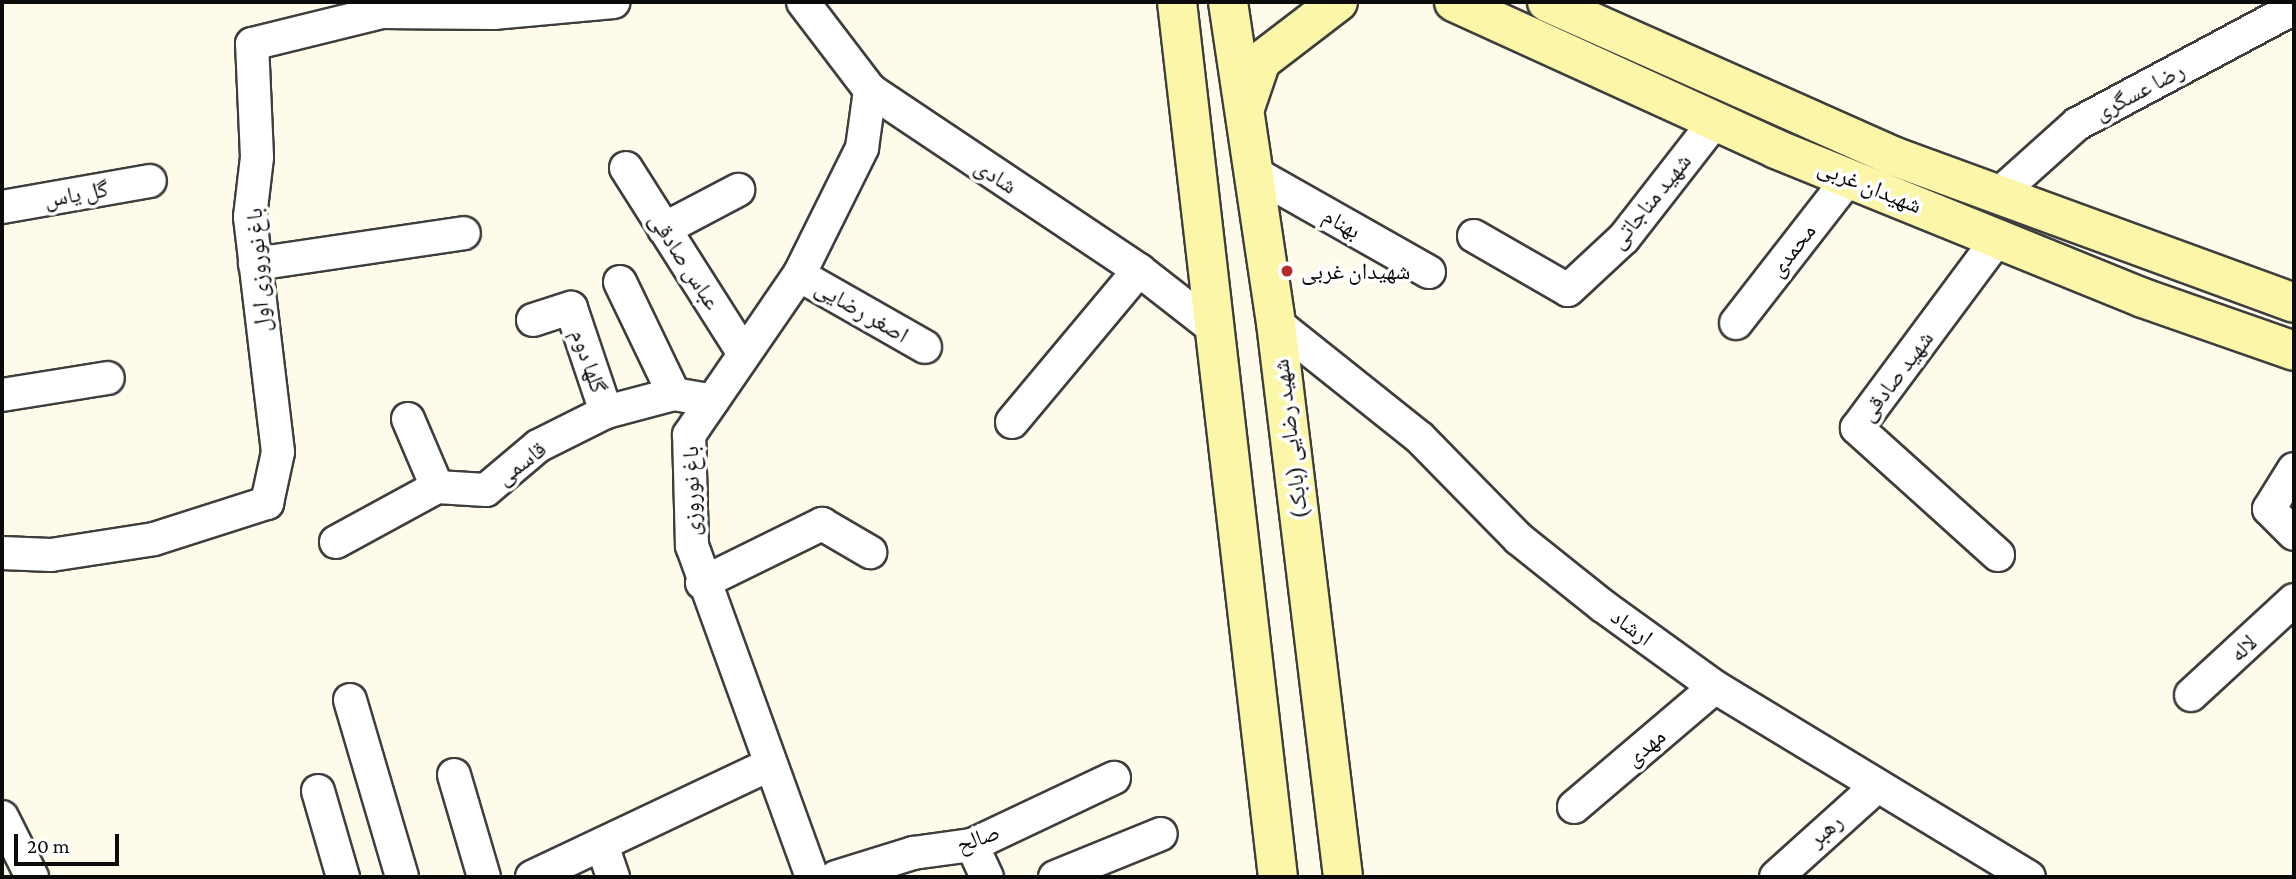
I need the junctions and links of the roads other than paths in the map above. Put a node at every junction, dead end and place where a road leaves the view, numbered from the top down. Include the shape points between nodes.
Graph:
1 (613, 2) edge
2 (803, 2) edge
3 (1177, 2) edge
4 (1228, 2) edge
5 (1338, 2) edge
6 (1454, 2) edge
7 (1547, 2) edge
8 (2294, 8) edge
9 (870, 90) junction
10 (1245, 111) junction
11 (1715, 121) junction
12 (626, 168) dead end
13 (1254, 173) junction
14 (1849, 178) junction
15 (150, 181) dead end
16 (738, 190) dead end
17 (1999, 194) junction
18 (2, 207) edge
19 (664, 229) junction
20 (464, 233) dead end
21 (1474, 236) dead end
22 (1998, 239) junction
23 (255, 264) junction
24 (1139, 270) junction
25 (1429, 272) dead end
26 (799, 275) junction
27 (620, 282) dead end
28 (2292, 302) edge
29 (533, 320) dead end
30 (1276, 323) junction
31 (1736, 323) dead end
32 (1212, 327) junction
33 (2282, 346) edge
34 (925, 347) dead end
35 (744, 354) junction
36 (108, 378) dead end
37 (674, 394) junction
38 (2, 395) edge
39 (712, 401) junction
40 (606, 412) junction
41 (408, 419) dead end
42 (1012, 422) dead end
43 (2294, 469) edge
44 (438, 487) junction
45 (2294, 534) edge
46 (336, 542) dead end
47 (870, 552) dead end
48 (2, 553) edge
49 (1998, 555) dead end
50 (702, 583) junction
51 (2294, 600) edge
52 (1715, 687) junction
53 (2192, 695) dead end
54 (350, 700) dead end
55 (767, 766) junction
56 (454, 775) dead end
57 (1114, 778) dead end
58 (1877, 786) junction
59 (318, 791) dead end
60 (1574, 807) dead end
61 (2, 817) edge
62 (1161, 834) dead end
63 (602, 845) junction
64 (972, 845) junction
65 (1271, 875) edge
66 (32, 877) edge
67 (343, 877) edge
68 (402, 877) edge
69 (484, 877) edge
70 (532, 877) edge
71 (613, 877) edge
72 (812, 877) edge
73 (836, 877) edge
74 (986, 877) edge
75 (1055, 877) edge
76 (1343, 877) edge
77 (1776, 877) edge
78 (2029, 877) edge

1 - 23 street, باغ نوروزی اول via 493,13 382,12 252,44
2 - 9 street, شادی
3 - 32 main road
4 - 10 main road, شهید رضایی (بابک)
5 - 10 main road via 1261,61
6 - 11 main road, شهیدان غربی
7 - 17 main road, شهیدان غربی via 1893,156
8 - 17 street, رضا عسگری via 2077,124
9 - 24 street, شادی
9 - 26 street, باغ نوروزی via 862,148
10 - 13 main road, شهید رضایی (بابک)
11 - 14 main road, شهیدان غربی
11 - 21 street, شهید مناجاتی via 1625,238 1569,290
12 - 19 street, عباس صادقی
13 - 25 street, بهنام
13 - 30 main road, شهید رضایی (بابک)
14 - 22 main road, شهیدان غربی
14 - 31 street, محمدی
15 - 18 street, گل یاس
16 - 19 street
17 - 28 main road, شهیدان غربی
19 - 35 street, عباس صادقی
20 - 23 street
22 - 33 main road, شهیدان غربی
22 - 49 street, شهید صادقی via 1857,428
23 - 48 street, باغ نوروزی اول via 278,452 267,503 154,539 51,555
24 - 32 street, شادی
24 - 42 street
26 - 34 street, اصغر رضایی
26 - 35 street, باغ نوروزی
27 - 37 street
28 - 33 main road
29 - 40 street, گلها دوم via 571,308
30 - 52 street, ارشاد via 1420,438 1519,539
30 - 76 main road, شهید رضایی (بابک)
32 - 65 main road
35 - 39 street, باغ نوروزی
36 - 38 street
37 - 39 street, قاسمی
37 - 40 street, قاسمی
39 - 50 street, باغ نوروزی via 689,435 692,546
40 - 44 street, قاسمی via 538,446 486,490
41 - 44 street
43 - 45 street via 2269,509
44 - 46 street
47 - 50 street via 822,524
50 - 55 street, باغ نوروزی
51 - 53 street, لاله
52 - 58 street, ارشاد
52 - 60 street, مهدی
54 - 68 street
55 - 63 street
55 - 72 street, باغ نوروزی
56 - 69 street
57 - 64 street, صالح
58 - 77 street, رهبر
58 - 78 street, ارشاد
59 - 67 street
61 - 66 street
62 - 75 street
63 - 70 street
63 - 71 street
64 - 73 street, صالح via 913,853
64 - 74 street

